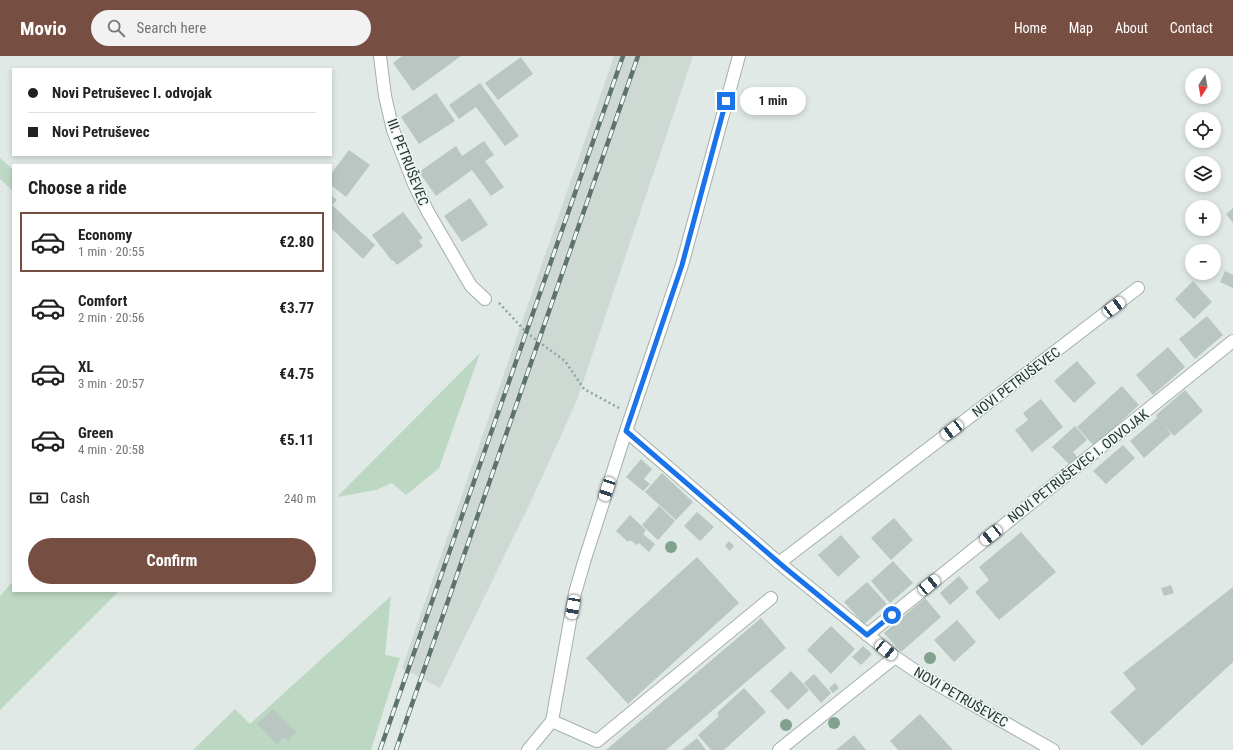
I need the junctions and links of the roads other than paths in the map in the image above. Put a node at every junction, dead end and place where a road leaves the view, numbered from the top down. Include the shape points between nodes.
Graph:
1 (380, 56) edge
2 (738, 56) edge
3 (1138, 288) dead end
4 (485, 299) road end
5 (1233, 341) edge
6 (626, 431) junction
7 (779, 563) junction
8 (771, 598) dead end
9 (867, 635) junction
10 (895, 657) junction
11 (552, 721) junction
12 (528, 750) edge
13 (779, 750) edge
14 (1053, 750) edge

1 - 4 street, III. PETRUŠEVEC via 393,130 414,184 471,286
2 - 6 street via 682,265
3 - 7 street, NOVI PETRUŠEVEC
5 - 9 street, NOVI PETRUŠEVEC I. ODVOJAK
6 - 7 street, NOVI PETRUŠEVEC
6 - 11 street via 575,593
7 - 9 street, NOVI PETRUŠEVEC
8 - 11 street via 597,741
9 - 10 street, NOVI PETRUŠEVEC
10 - 13 street
10 - 14 street, NOVI PETRUŠEVEC via 926,678
11 - 12 street

